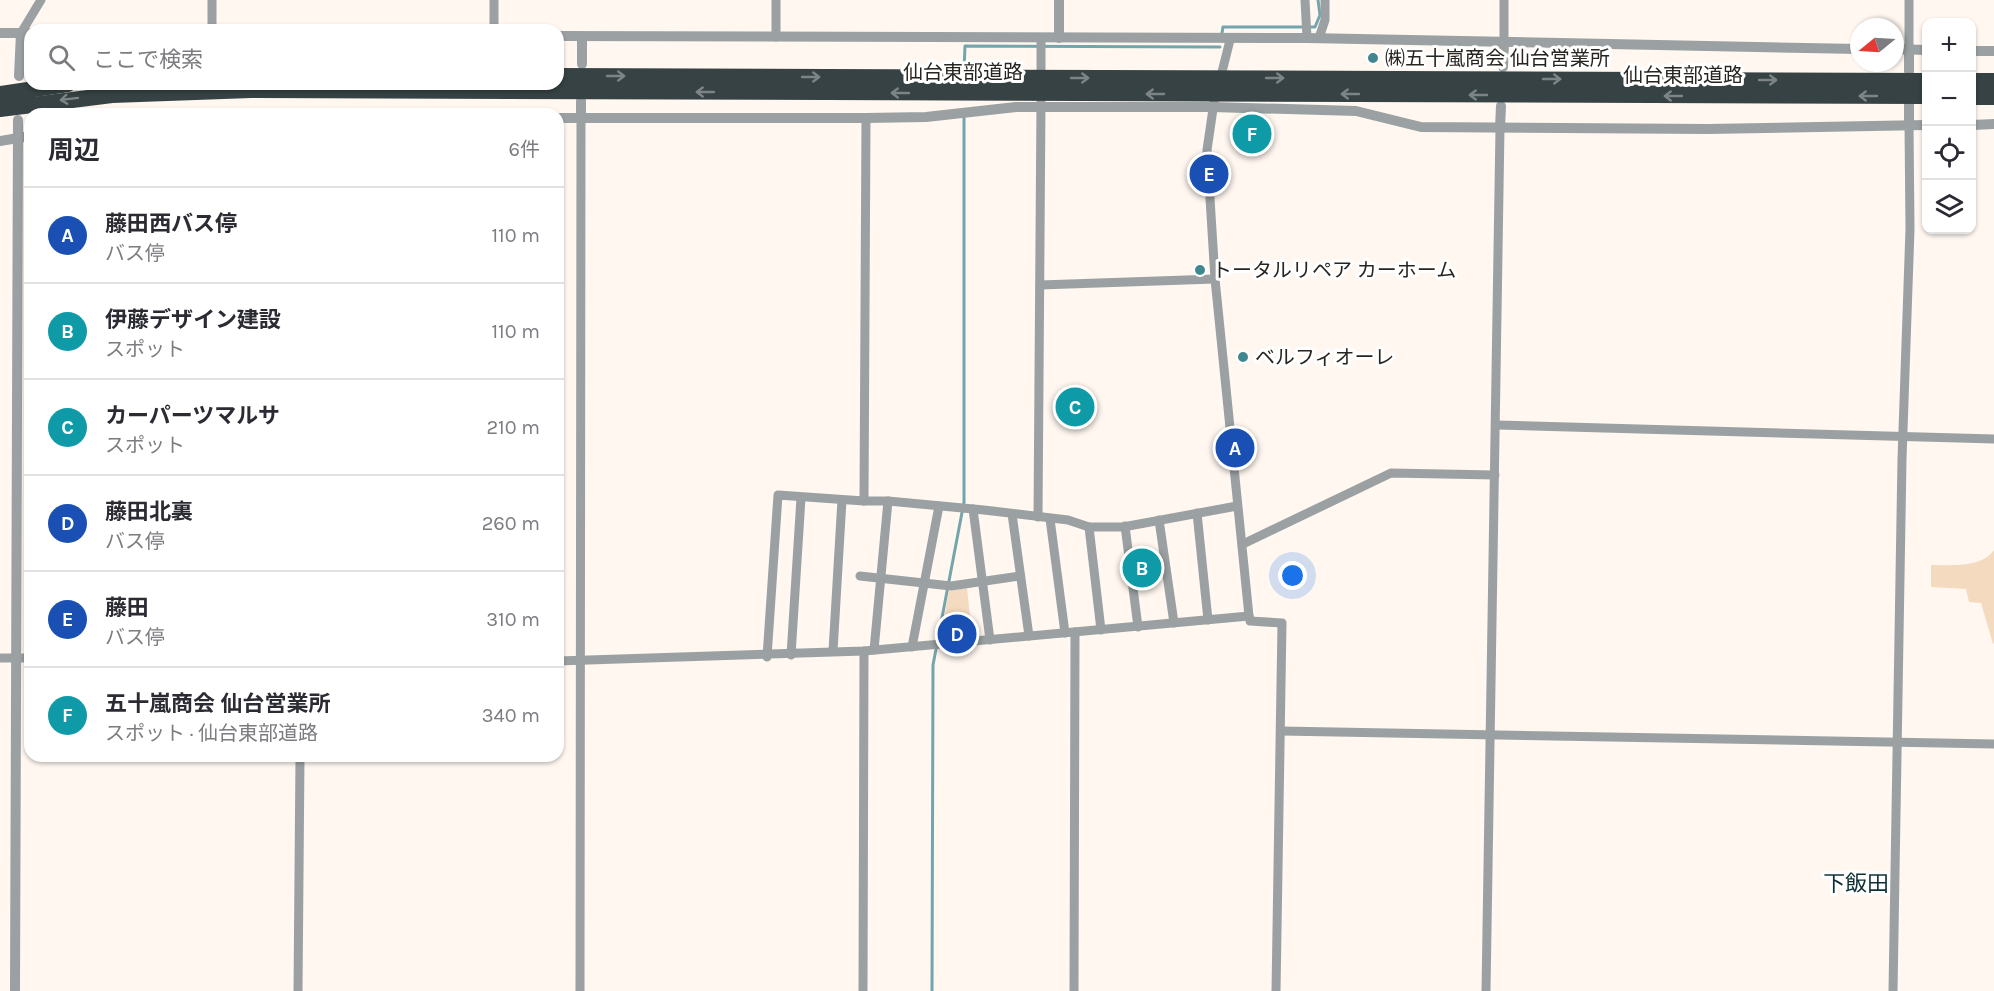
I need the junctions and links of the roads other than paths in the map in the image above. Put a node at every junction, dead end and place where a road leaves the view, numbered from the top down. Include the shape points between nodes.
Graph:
1 (42, 0) edge
2 (212, 0) edge
3 (494, 0) edge
4 (776, 0) edge
5 (1059, 0) edge
6 (1305, 0) edge
7 (1325, 0) edge
8 (1504, 0) edge
9 (1909, 0) edge
10 (30, 24) edge
11 (212, 24) edge
12 (494, 24) edge
13 (0, 33) edge
14 (24, 33) edge
15 (564, 36) edge
16 (582, 36) junction
17 (1307, 36) junction
18 (776, 37) junction
19 (1059, 38) junction
20 (1319, 38) junction
21 (24, 40) edge
22 (1230, 40) junction
23 (1504, 43) junction
24 (1042, 45) junction
25 (1850, 49) edge
26 (1904, 50) edge
27 (1909, 50) junction
28 (1922, 50) edge
29 (1976, 51) edge
30 (1994, 51) edge
31 (582, 64) dead end
32 (1503, 67) dead end
33 (1909, 70) dead end
34 (19, 76) dead end
35 (564, 76) edge
36 (1922, 81) edge
37 (1976, 81) edge
38 (1994, 81) edge
39 (958, 85) junction
40 (1409, 87) junction
41 (564, 88) edge
42 (27, 90) edge
43 (315, 90) edge
44 (0, 94) edge
45 (1922, 96) edge
46 (1976, 97) edge
47 (1994, 97) edge
48 (581, 100) dead end
49 (1909, 105) dead end
50 (1501, 106) dead end
51 (1041, 107) junction
52 (1212, 107) junction
53 (0, 109) edge
54 (564, 118) edge
55 (581, 118) junction
56 (866, 118) junction
57 (18, 120) dead end
58 (1994, 124) edge
59 (1909, 125) junction
60 (1922, 125) edge
61 (1976, 125) edge
62 (1500, 128) junction
63 (24, 137) edge
64 (16, 138) junction
65 (0, 141) edge
66 (1215, 279) junction
67 (1040, 285) junction
68 (1497, 425) junction
69 (1903, 438) junction
70 (1994, 439) edge
71 (1496, 475) junction
72 (801, 498) junction
73 (842, 500) junction
74 (864, 501) junction
75 (888, 501) junction
76 (939, 506) junction
77 (1237, 506) junction
78 (965, 508) junction
79 (1197, 513) junction
80 (1012, 514) junction
81 (1038, 518) junction
82 (1050, 519) junction
83 (1159, 520) junction
84 (1125, 526) junction
85 (1089, 527) junction
86 (1243, 544) junction
87 (860, 576) dead end
88 (1020, 576) junction
89 (881, 579) junction
90 (984, 581) junction
91 (924, 584) junction
92 (1249, 616) junction
93 (1208, 620) junction
94 (1174, 623) junction
95 (1138, 627) junction
96 (1101, 630) junction
97 (1070, 632) junction
98 (1029, 636) junction
99 (990, 640) junction
100 (912, 647) junction
101 (833, 651) junction
102 (869, 651) junction
103 (791, 655) junction
104 (767, 657) junction
105 (0, 658) edge
106 (16, 658) junction
107 (24, 658) edge
108 (564, 662) edge
109 (582, 662) junction
110 (1281, 731) junction
111 (1491, 734) junction
112 (1899, 741) junction
113 (1994, 744) edge
114 (300, 762) edge
115 (15, 991) edge
116 (298, 991) edge
117 (580, 991) edge
118 (863, 991) edge
119 (1074, 991) edge
120 (1276, 991) edge
121 (1486, 991) edge
122 (1893, 991) edge

1 - 10 street
2 - 11 street
3 - 12 street
4 - 18 street
5 - 19 street
6 - 17 street
7 - 20 street via 1325,20
8 - 23 street
9 - 27 street
13 - 14 street
15 - 16 street
16 - 18 street
16 - 31 street
17 - 20 street
17 - 22 street
18 - 24 street
19 - 22 street
19 - 24 street
20 - 23 street
21 - 34 street
22 - 52 street
23 - 25 street
23 - 32 street
24 - 51 street
26 - 27 street
27 - 28 street
27 - 33 street
29 - 30 street
35 -> 39 highway, 仙台東部道路
40 -> 36 highway, 仙台東部道路
37 - 38 highway
39 - 40 highway, 仙台東部道路
39 -> 41 highway, 仙台東部道路
45 -> 40 highway, 仙台東部道路
42 - 44 highway
43 -> 53 highway, 仙台東部道路 via 112,95
46 - 47 highway
48 - 55 street
49 - 59 street
50 - 62 street
51 - 52 street
51 - 56 street
51 - 67 street
52 - 62 street via 1344,110 1421,127
52 - 66 street via 1208,150
54 - 55 street
55 - 56 street
55 - 109 street
56 - 74 street
57 - 64 street
58 - 61 street
59 - 60 street
59 - 62 street
59 - 69 street
62 - 68 street
63 - 64 street
64 - 65 street
64 - 106 street
66 - 67 street
66 - 77 street
67 - 81 street
68 - 69 street
68 - 71 street
69 - 70 street
69 - 112 street
71 - 86 street via 1391,473
71 - 111 street
72 - 73 street
72 - 103 street
72 - 104 street via 778,495
73 - 74 street
73 - 101 street
74 - 75 street
75 - 76 street
75 - 89 street
76 - 78 street
76 - 91 street
77 - 79 street
77 - 86 street
78 - 80 street
78 - 90 street
79 - 83 street
79 - 93 street
80 - 81 street
80 - 88 street
81 - 82 street
82 - 85 street
82 - 97 street
83 - 84 street
83 - 94 street
84 - 85 street
84 - 95 street
85 - 96 street
86 - 92 street
87 - 89 street
88 - 90 street
88 - 98 street
89 - 91 street
89 - 102 street
90 - 91 street
90 - 99 street
91 - 100 street
92 - 93 street
92 - 110 street via 1250,621 1282,623
93 - 94 street
94 - 95 street
95 - 96 street
96 - 97 street
97 - 98 street
97 - 119 street
98 - 99 street
99 - 100 street
100 - 102 street
101 - 102 street
101 - 103 street
102 - 118 street
103 - 104 street
104 - 109 street
105 - 106 street
106 - 107 street
106 - 115 street
108 - 109 street
109 - 117 street
110 - 111 street
110 - 120 street
111 - 112 street
111 - 121 street
112 - 113 street
112 - 122 street
114 - 116 street

